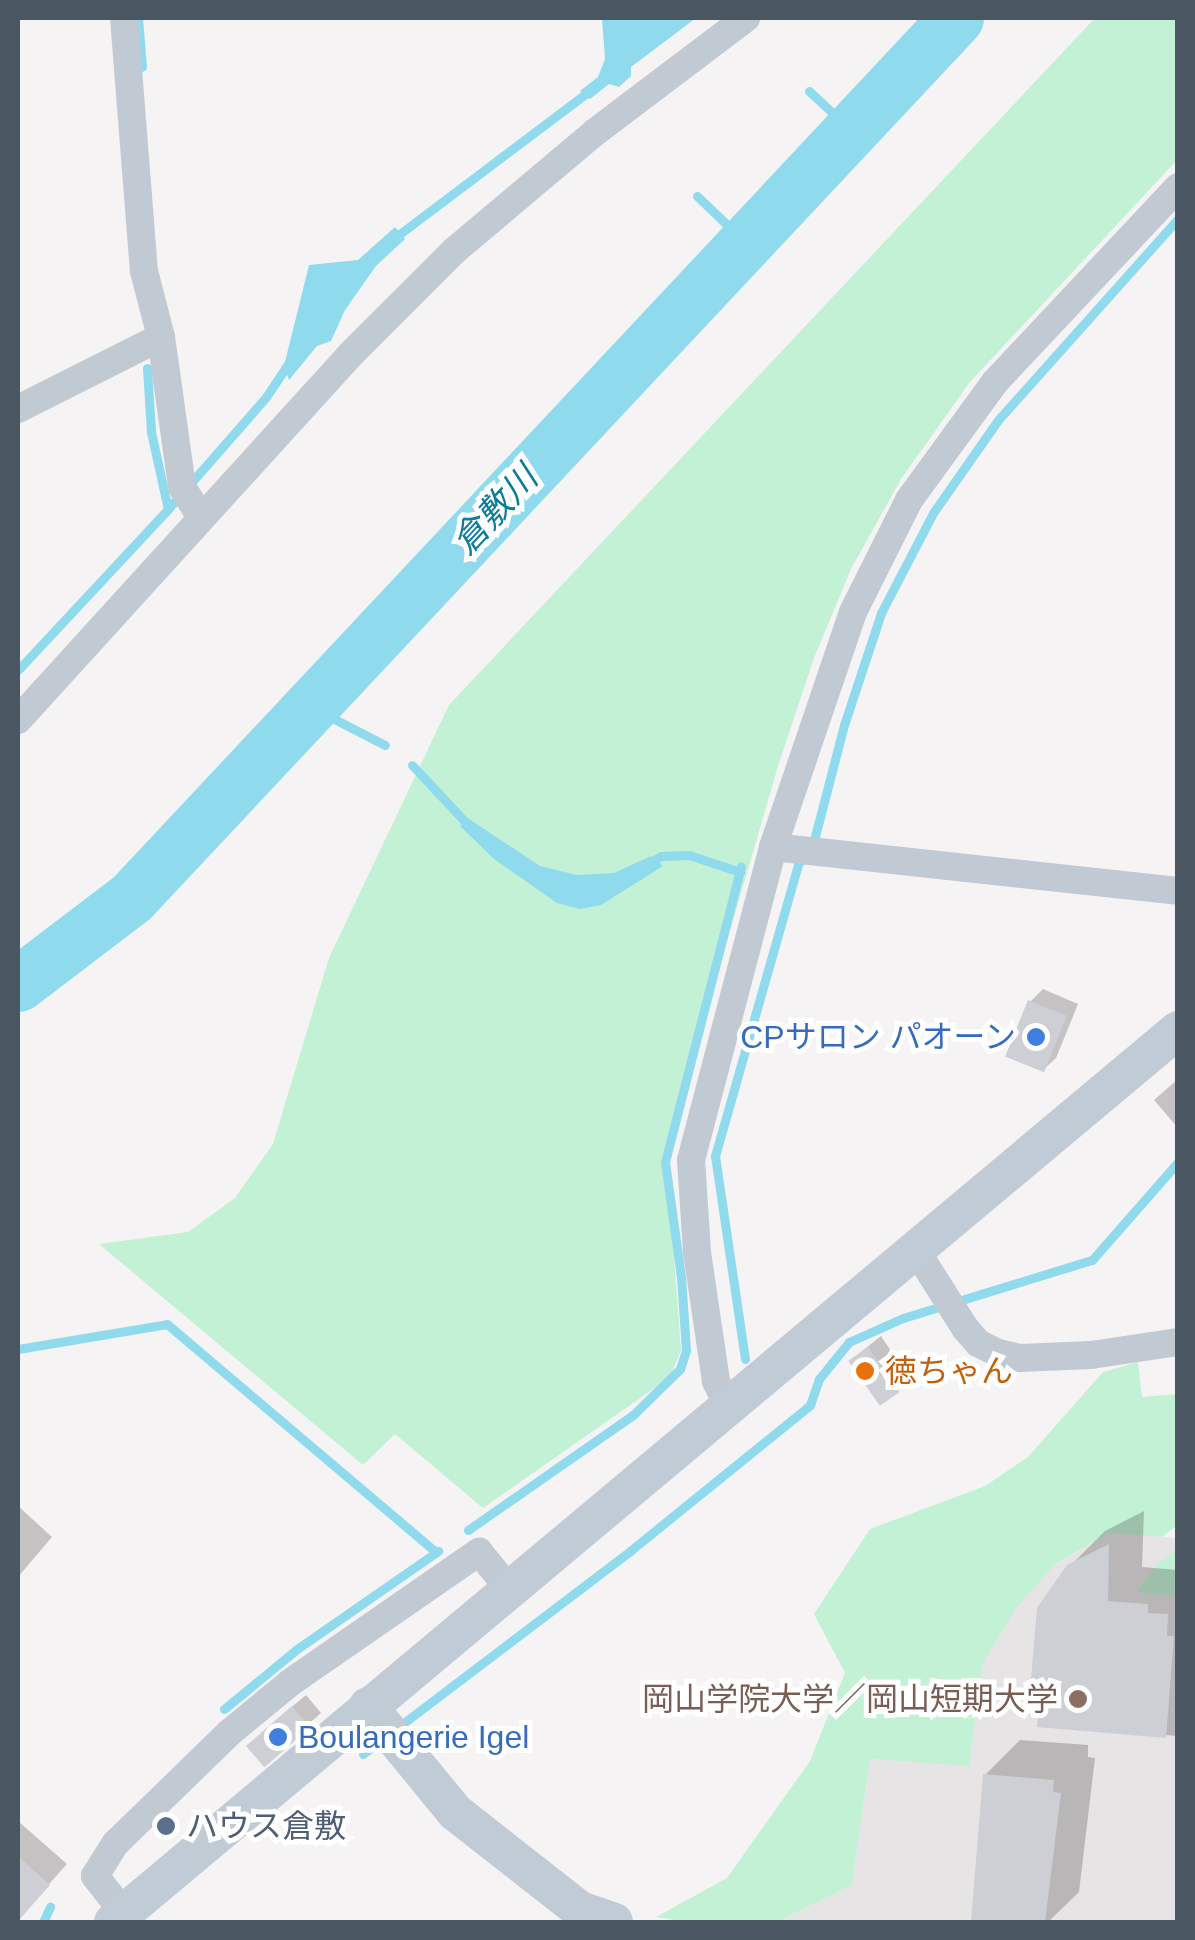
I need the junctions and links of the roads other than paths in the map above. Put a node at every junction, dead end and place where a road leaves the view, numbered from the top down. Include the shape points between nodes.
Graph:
1 (124, 18) edge
2 (746, 18) edge
3 (1178, 187) edge
4 (161, 337) junction
5 (18, 409) edge
6 (191, 501) junction
7 (18, 720) edge
8 (792, 851) junction
9 (1178, 891) edge
10 (1178, 1030) edge
11 (917, 1252) junction
12 (1178, 1342) edge
13 (729, 1408) junction
14 (511, 1590) junction
15 (385, 1726) junction
16 (119, 1918) edge
17 (614, 1922) edge

1 - 4 street via 144,270
2 - 6 street via 454,251
3 - 8 street via 995,382 908,500 853,612
4 - 5 street
4 - 6 street
6 - 7 street
8 - 9 street
8 - 13 street via 691,1160 716,1382
10 - 11 street
11 - 12 street via 978,1343 1020,1358
11 - 13 street
13 - 14 street
14 - 15 street
14 - 16 street via 479,1552 229,1732 116,1843 95,1876
15 - 16 street
15 - 17 street via 455,1812 520,1868 580,1910

